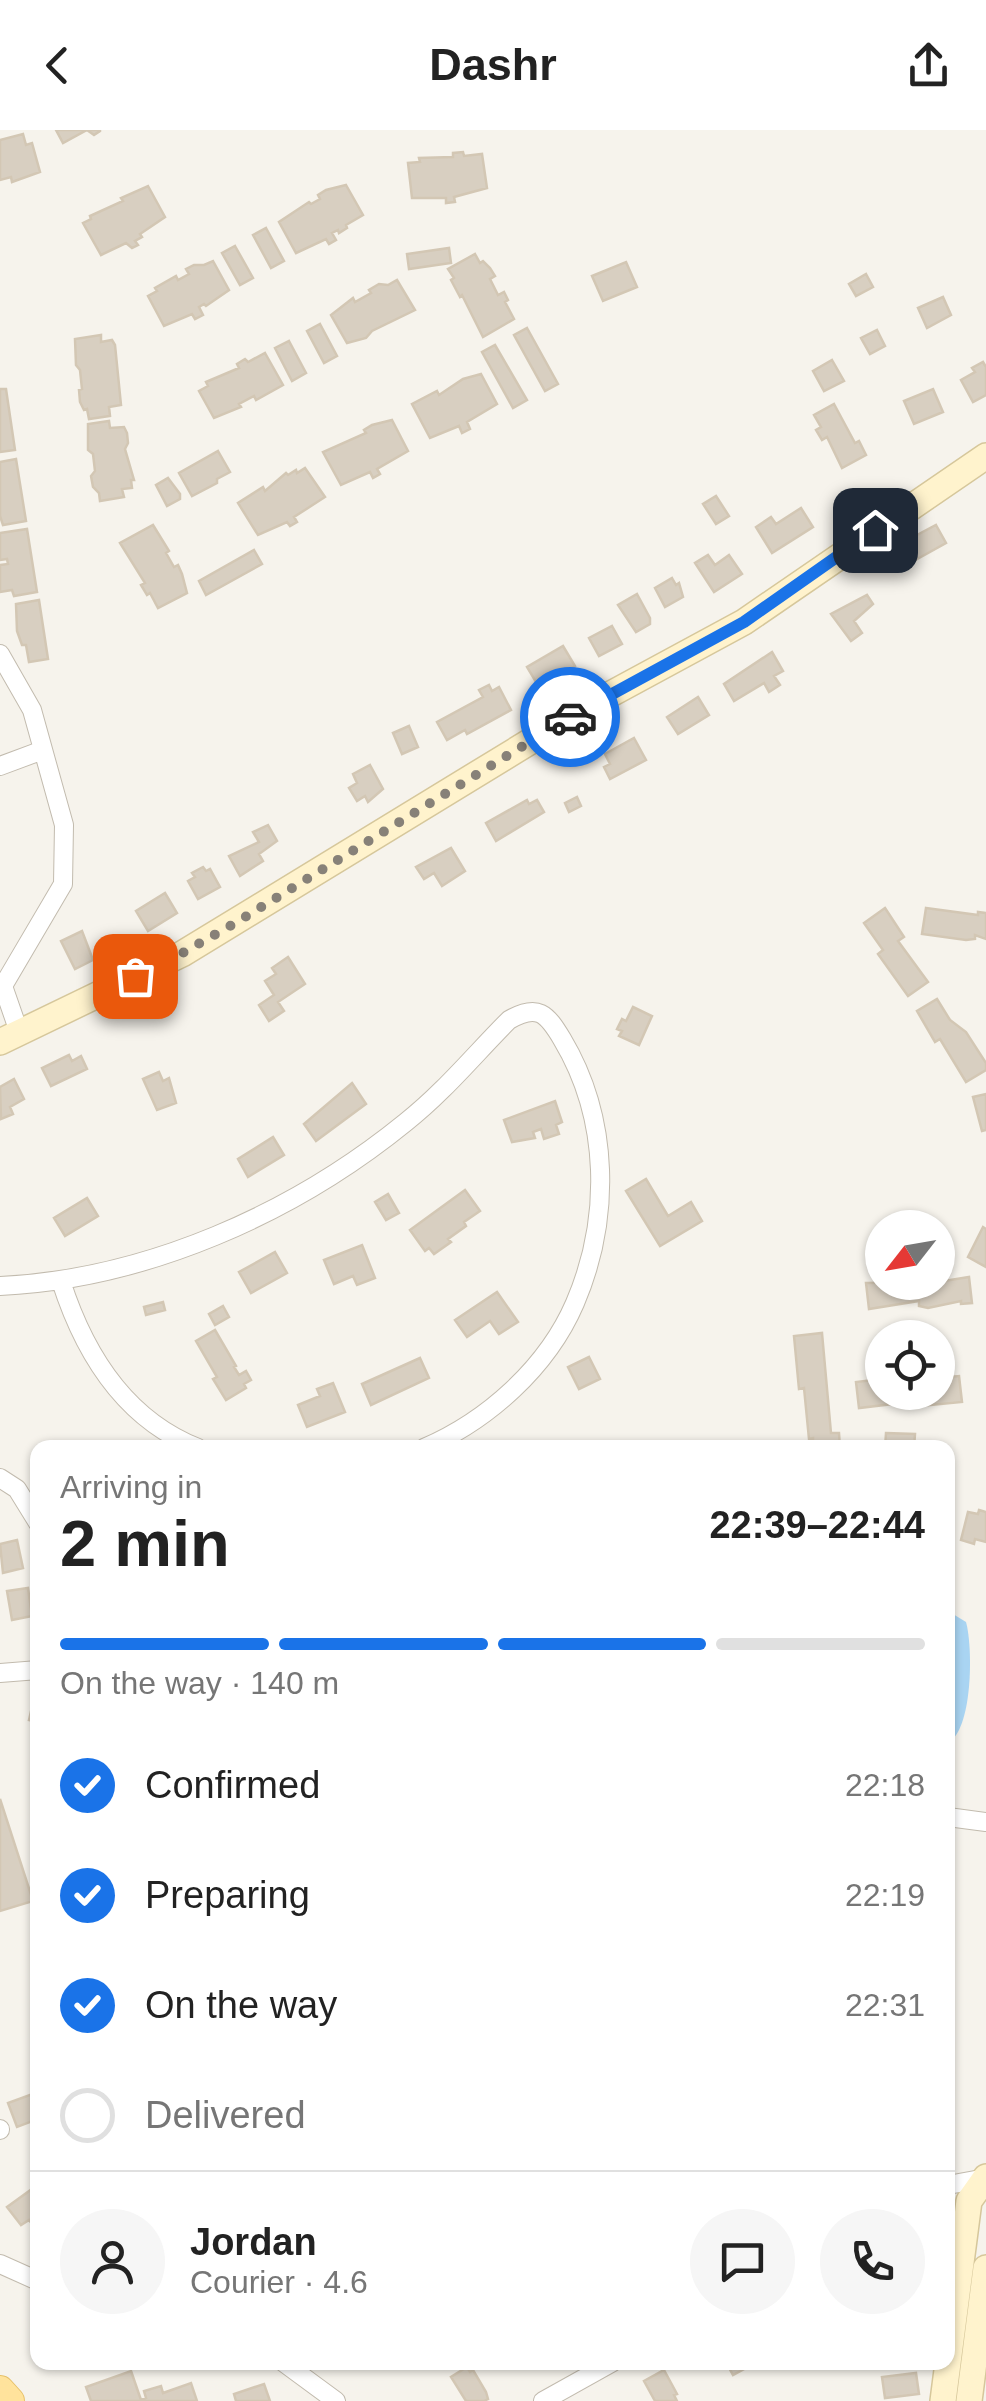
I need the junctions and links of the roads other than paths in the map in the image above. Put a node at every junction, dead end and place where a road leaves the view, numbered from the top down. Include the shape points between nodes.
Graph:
1 (986, 456) edge
2 (0, 654) edge
3 (43, 750) junction
4 (0, 766) edge
5 (10, 1037) edge
6 (62, 1281) junction
7 (0, 1286) edge
8 (183, 1440) edge
9 (439, 1440) edge
10 (3, 1480) edge
11 (30, 1510) edge
12 (30, 1671) edge
13 (0, 1674) edge
14 (955, 1818) edge
15 (986, 1822) edge
16 (986, 2178) edge
17 (955, 2183) edge
18 (0, 2264) edge
19 (986, 2268) edge
20 (30, 2277) edge
21 (955, 2309) edge
22 (294, 2370) edge
23 (599, 2370) edge
24 (947, 2370) edge
25 (0, 2390) edge
26 (10, 2401) edge
27 (336, 2401) edge
28 (543, 2401) edge
29 (943, 2401) edge
30 (969, 2401) edge

1 - 5 street via 744,622 585,708 182,954
2 - 3 street via 32,710
3 - 4 street
3 - 5 street via 64,825 63,884 3,986
6 - 7 street
6 - 8 street via 84,1342 119,1392 152,1423
6 - 9 street via 178,1248 295,1197 406,1122 509,1020 536,1011 575,1062 596,1120 598,1203 584,1276 557,1335 516,1386
10 - 11 street
12 - 13 street
14 - 15 street
16 - 17 street
16 - 21 street via 969,2201
18 - 20 street
19 - 30 street
22 - 27 street
23 - 28 street
24 - 29 street
25 - 26 main road

